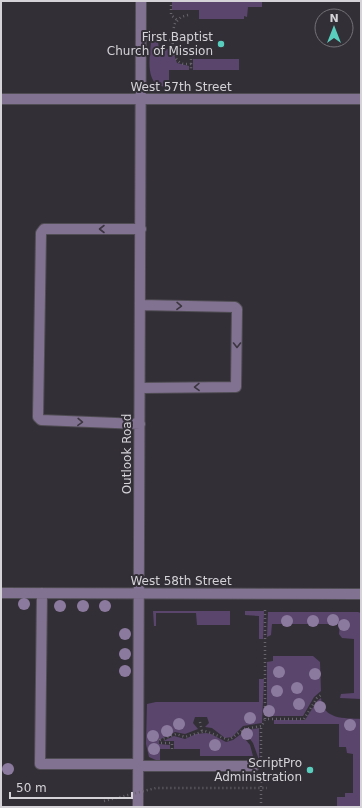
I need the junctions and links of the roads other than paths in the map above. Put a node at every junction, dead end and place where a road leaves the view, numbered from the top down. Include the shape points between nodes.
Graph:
1 (142, 1) edge
2 (1, 99) edge
3 (361, 99) edge
4 (141, 101) junction
5 (141, 229) junction
6 (140, 305) junction
7 (140, 388) junction
8 (140, 424) junction
9 (1, 593) edge
10 (42, 593) junction
11 (139, 593) junction
12 (361, 594) edge
13 (138, 765) junction
14 (259, 765) road end
15 (138, 807) edge

1 - 4 street, Outlook Road
2 - 4 street, West 57th Street
3 - 4 street, West 57th Street
4 - 5 street, Outlook Road
5 - 6 street, Outlook Road
5 -> 8 street via 44,229 41,233 38,409 38,417 41,420
6 - 7 street, Outlook Road
6 -> 7 street via 237,309 236,387
7 - 8 street, Outlook Road
8 - 11 street, Outlook Road
9 - 10 street, West 58th Street
10 - 11 street, West 58th Street
10 - 13 street via 40,764
11 - 12 street, West 58th Street
11 - 13 street, Outlook Road
13 - 14 street
13 - 15 street, Outlook Road

